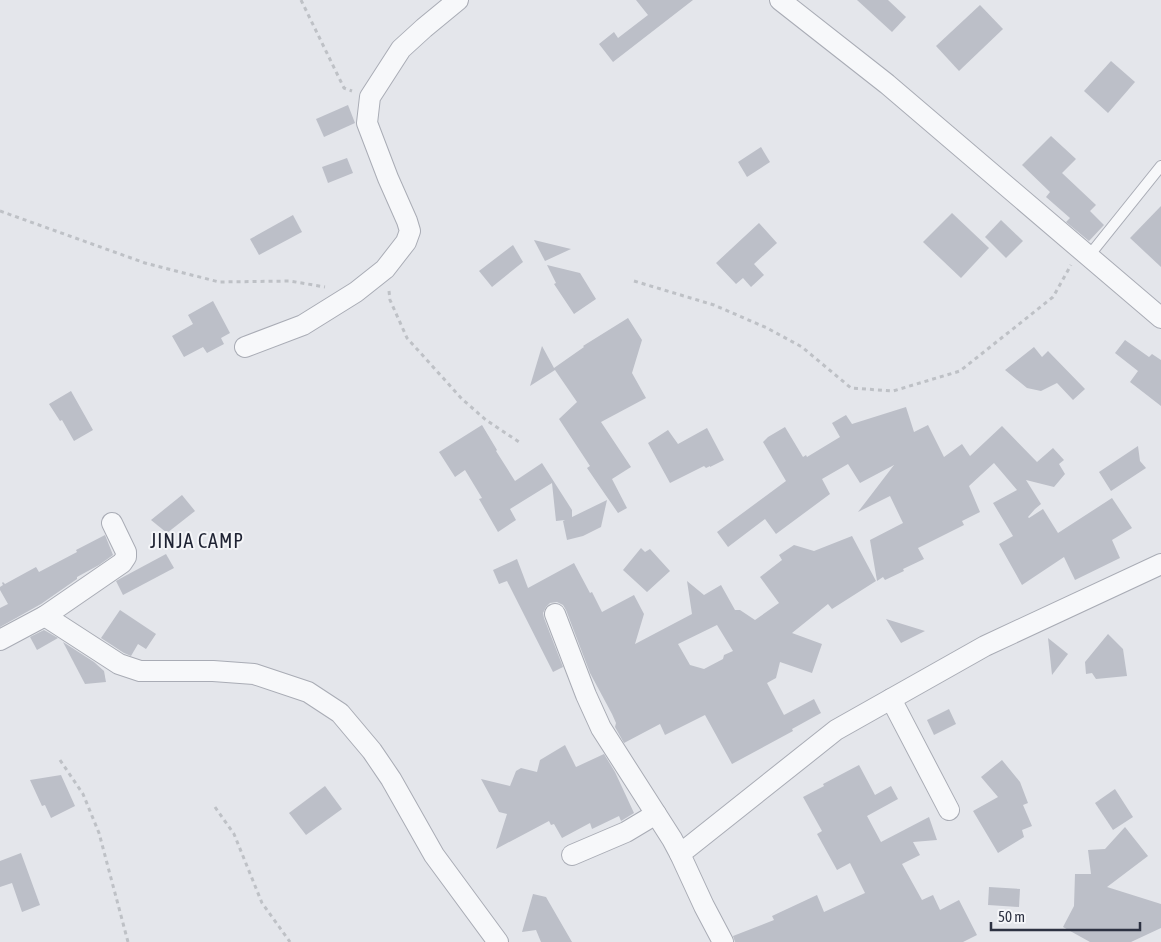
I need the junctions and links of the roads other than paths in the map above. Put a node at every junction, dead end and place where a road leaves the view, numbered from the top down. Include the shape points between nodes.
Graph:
1 (458, 0) edge
2 (780, 0) edge
3 (1161, 166) edge
4 (1084, 253) junction
5 (1161, 318) edge
6 (245, 347) dead end
7 (112, 523) dead end
8 (1161, 564) edge
9 (555, 614) dead end
10 (45, 616) junction
11 (0, 640) edge
12 (891, 699) junction
13 (949, 810) dead end
14 (656, 814) junction
15 (680, 854) junction
16 (572, 855) dead end
17 (498, 942) edge
18 (723, 942) edge

1 - 6 street via 401,49 370,98 368,123 407,221 410,231 406,242 385,269 356,292 303,324
2 - 4 street via 887,84
3 - 4 lane
4 - 5 street
7 - 10 street via 126,552 122,563
8 - 12 street via 985,646
9 - 14 street via 593,713
10 - 11 street
10 - 17 street via 119,664 140,671 254,674 308,692 340,714 372,750 434,855
12 - 13 street
12 - 15 street via 836,730
14 - 15 street
14 - 16 street via 626,832
15 - 18 street

